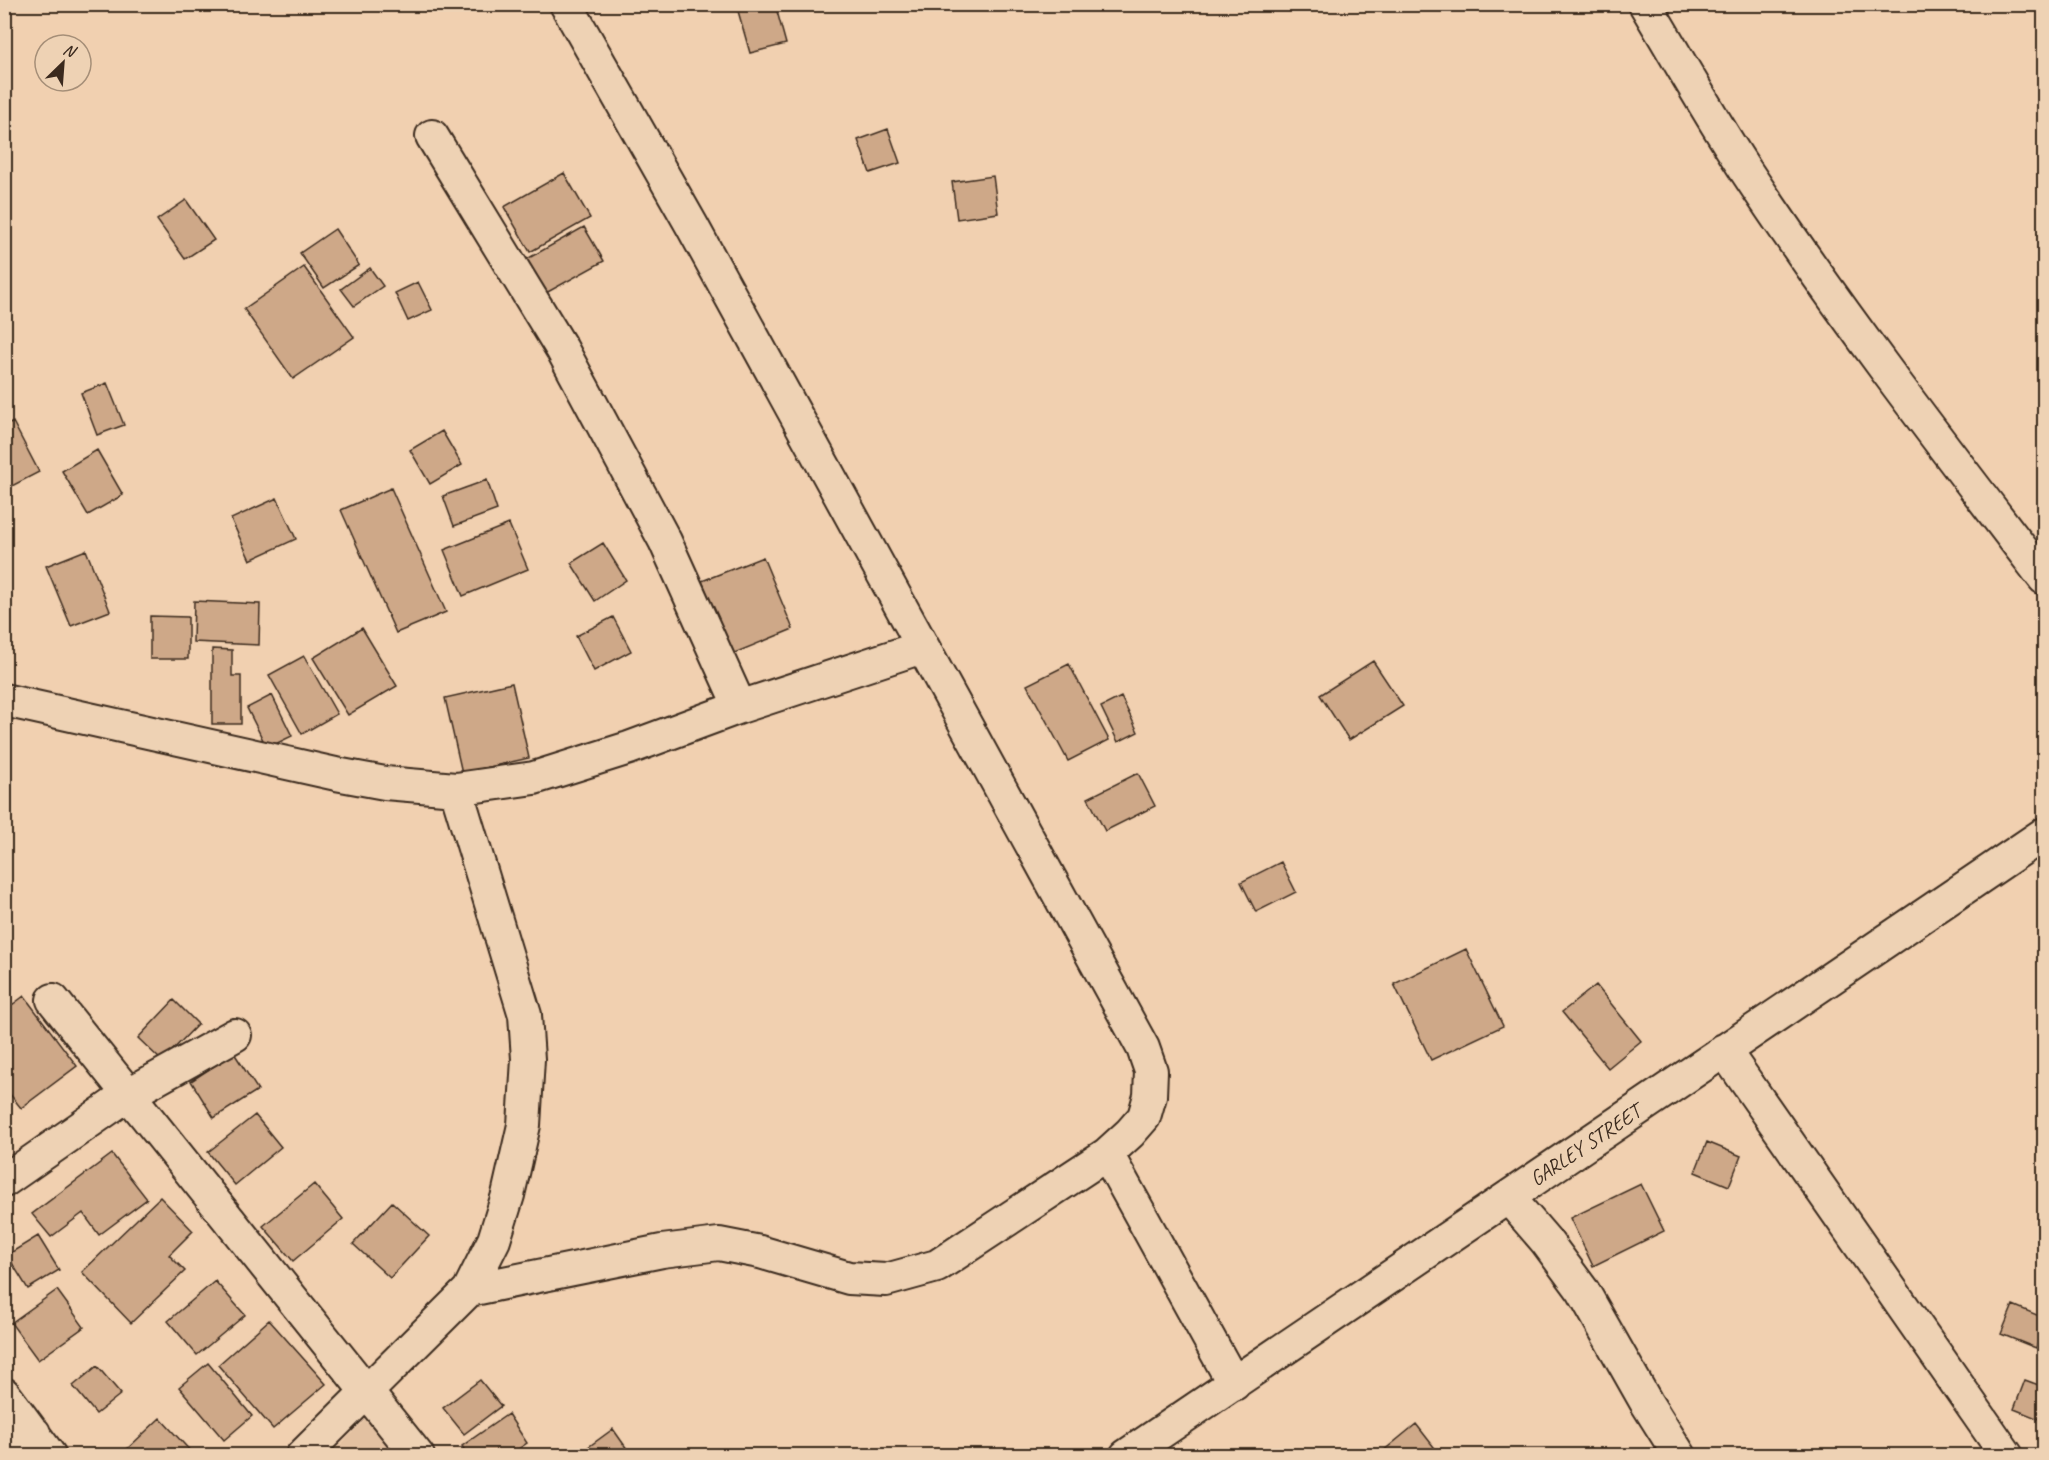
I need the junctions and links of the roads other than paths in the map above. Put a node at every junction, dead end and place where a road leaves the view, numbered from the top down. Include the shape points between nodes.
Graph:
1 (566, 4) edge
2 (1645, 4) edge
3 (432, 136) dead end
4 (2044, 578) edge
5 (922, 647) junction
6 (4, 700) edge
7 (740, 707) junction
8 (456, 789) junction
9 (2044, 834) edge
10 (53, 1000) dead end
11 (235, 1035) dead end
12 (1724, 1050) junction
13 (129, 1094) junction
14 (1107, 1154) junction
15 (4, 1181) edge
16 (1509, 1197) junction
17 (469, 1290) junction
18 (1234, 1384) junction
19 (367, 1391) junction
20 (4, 1394) edge
21 (42, 1444) edge
22 (7, 1455) edge
23 (302, 1455) edge
24 (418, 1455) edge
25 (1126, 1455) edge
26 (1680, 1455) edge
27 (2007, 1455) edge

1 - 5 street
2 - 4 street via 1744,167 1809,263
3 - 7 street via 573,369 665,541
5 - 7 street
5 - 14 street via 1143,1048 1152,1071 1144,1117
6 - 8 street via 336,774
7 - 8 street via 534,778
8 - 17 street via 525,1016 528,1059 524,1125 508,1194 494,1240
9 - 12 street, GARLEY STREET
10 - 13 street
11 - 13 street
12 - 16 street, GARLEY STREET
12 - 27 street
13 - 15 street
13 - 19 street
14 - 17 street via 937,1266 886,1280 849,1278 719,1244 662,1251
14 - 18 street
16 - 18 street, GARLEY STREET
16 - 26 street via 1583,1291
17 - 19 street
18 - 25 street, GARLEY STREET
19 - 23 street
19 - 24 street
20 - 21 street
21 - 22 street

